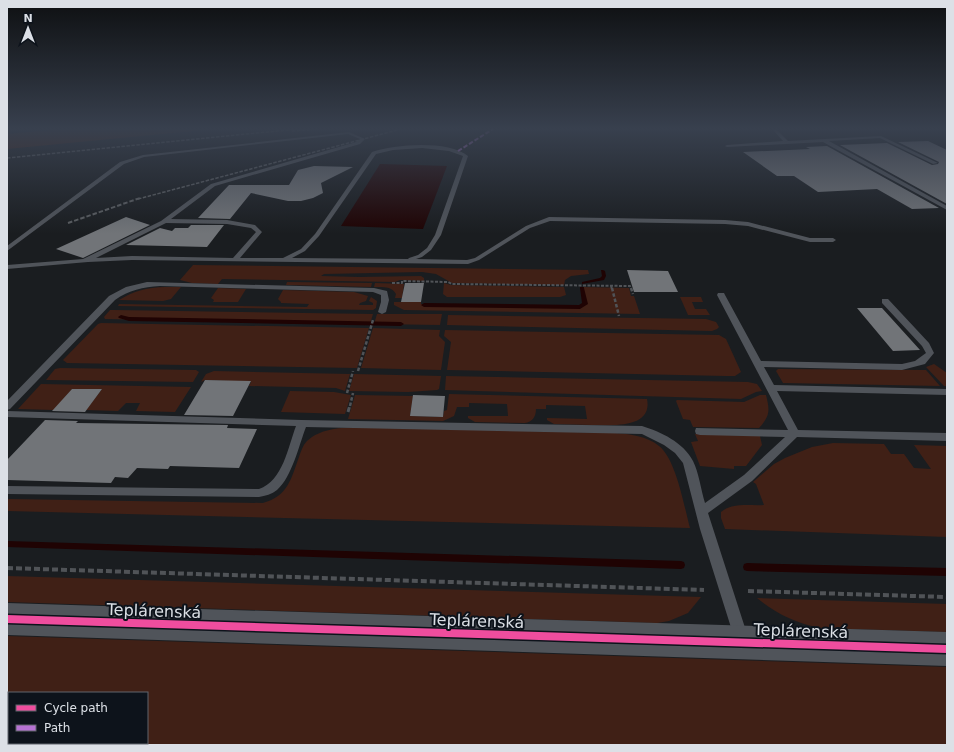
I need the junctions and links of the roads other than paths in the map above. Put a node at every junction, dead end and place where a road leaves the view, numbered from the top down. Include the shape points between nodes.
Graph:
1 (121, 164) edge
2 (287, 164) edge
3 (366, 164) edge
4 (463, 164) edge
5 (867, 164) edge
6 (947, 208) edge
7 (165, 221) junction
8 (833, 240) dead end
9 (7, 241) edge
10 (17, 241) junction
11 (7, 249) edge
12 (235, 260) junction
13 (282, 260) junction
14 (84, 261) junction
15 (406, 261) junction
16 (7, 267) edge
17 (721, 295) dead end
18 (885, 301) dead end
19 (382, 312) dead end
20 (759, 364) junction
21 (772, 388) junction
22 (947, 392) edge
23 (7, 407) edge
24 (7, 414) edge
25 (302, 422) junction
26 (700, 431) dead end
27 (795, 433) junction
28 (947, 437) edge
29 (7, 490) edge
30 (702, 511) junction
31 (7, 619) edge
32 (742, 642) junction
33 (947, 649) edge

1 - 10 lane
2 - 7 lane via 213,186
3 - 13 lane via 303,250
4 - 15 lane via 438,235 429,249 420,256
5 - 6 lane
7 - 12 lane via 227,222 253,226 259,232
7 - 14 lane
8 - 15 lane via 810,240 748,224 725,222 564,218 549,219 528,227 468,262
9 - 10 lane
10 - 11 lane
12 - 13 lane
12 - 14 lane via 132,258
13 - 15 lane
14 - 16 lane
17 - 20 lane
18 - 20 lane via 926,345 930,353 927,359 912,366 902,367
19 - 23 lane via 386,295 374,290 160,284 128,289 112,298
20 - 21 lane
21 - 22 lane
21 - 27 lane
24 - 25 lane
25 - 29 lane via 281,478 275,486 265,492 254,494
25 - 30 lane via 642,430 666,440 682,454 690,469
26 - 27 lane
27 - 28 lane
27 - 30 lane via 748,478
30 - 32 lane
31 - 32 street, Teplárenská
32 - 33 street, Teplárenská

